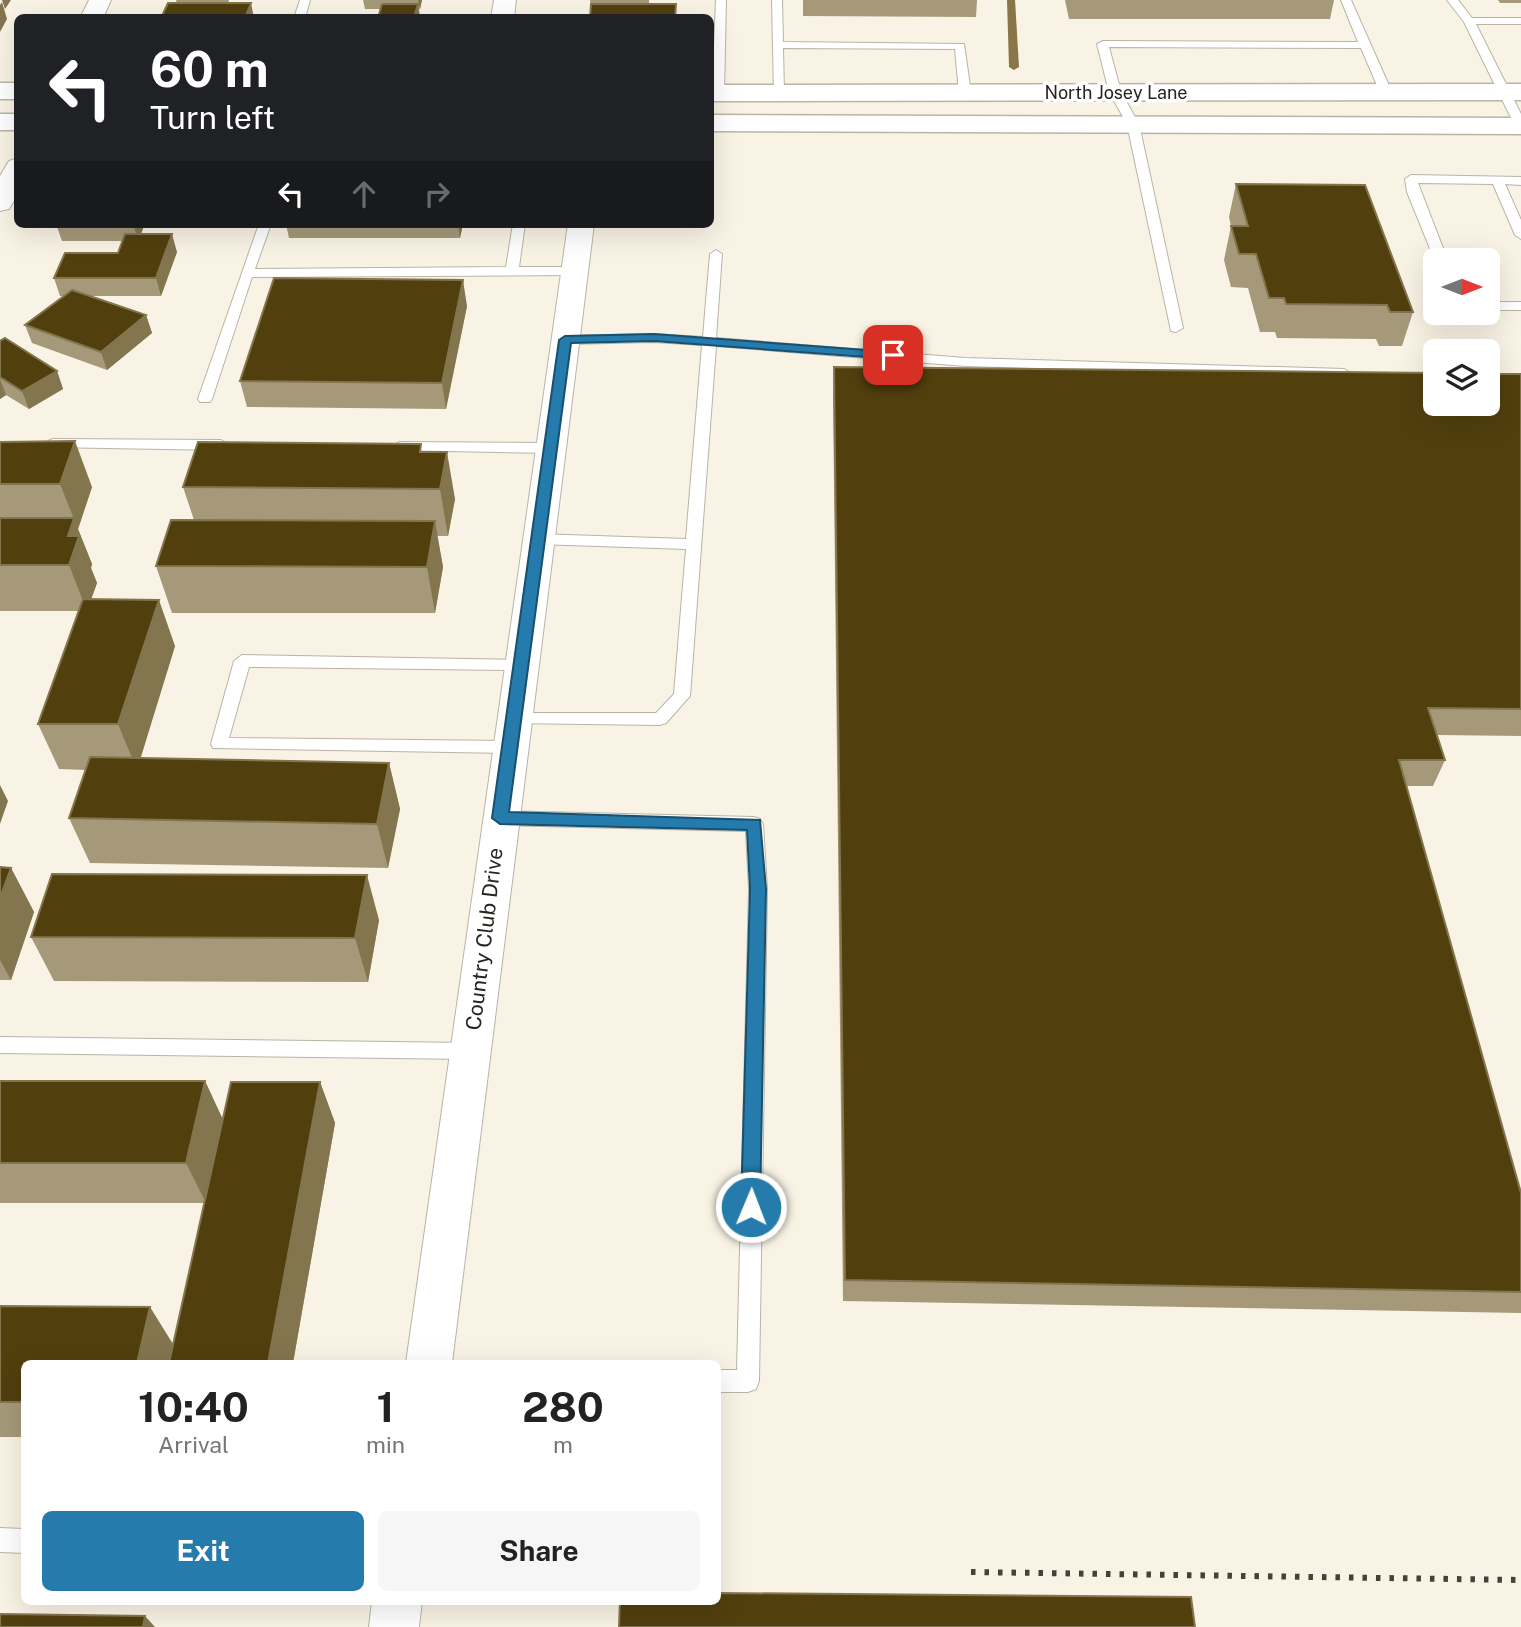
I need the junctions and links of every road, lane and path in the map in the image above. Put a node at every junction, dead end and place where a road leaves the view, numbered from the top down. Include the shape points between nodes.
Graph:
1 (721, 0) edge
2 (777, 0) edge
3 (1346, 0) edge
4 (1452, 0) edge
5 (1469, 21) junction
6 (1521, 21) edge
7 (778, 45) junction
8 (1366, 45) junction
9 (1385, 90) junction
10 (1115, 92) junction
11 (1513, 92) edge
12 (714, 93) edge
13 (778, 93) junction
14 (965, 93) junction
15 (714, 123) edge
16 (1133, 124) junction
17 (1521, 126) edge
18 (14, 174) edge
19 (1497, 180) junction
20 (1521, 181) edge
21 (0, 203) edge
22 (264, 228) edge
23 (518, 228) edge
24 (580, 228) edge
25 (1521, 234) edge
26 (1436, 248) edge
27 (716, 254) dead end
28 (575, 271) junction
29 (512, 272) junction
30 (247, 273) junction
31 (1500, 306) edge
32 (1521, 306) edge
33 (1176, 328) dead end
34 (565, 340) junction
35 (709, 341) junction
36 (1355, 373) edge
37 (205, 399) dead end
38 (41, 444) edge
39 (234, 446) edge
40 (385, 447) edge
41 (550, 449) junction
42 (537, 539) junction
43 (693, 544) junction
44 (521, 664) junction
45 (512, 733) junction
46 (500, 818) junction
47 (0, 1045) edge
48 (470, 1051) junction
49 (429, 1360) edge
50 (721, 1381) edge
51 (0, 1540) edge
52 (21, 1541) edge
53 (397, 1605) edge
54 (394, 1627) edge

1 - 12 lane
2 - 7 lane
3 - 8 lane
4 - 5 lane
5 - 6 lane
5 - 11 lane
7 - 13 lane
7 - 14 lane via 960,46
8 - 9 lane
8 - 10 lane via 1103,44
9 - 10 main road, North Josey Lane
9 - 11 main road, North Josey Lane
10 - 14 main road, North Josey Lane
10 - 16 lane
11 - 17 lane
12 - 13 main road, North Josey Lane
13 - 14 main road, North Josey Lane
15 - 16 main road, North Josey Lane
16 - 17 main road, North Josey Lane
16 - 33 lane
18 - 21 street
19 - 20 lane
19 - 25 lane
19 - 26 lane via 1412,179
22 - 30 lane
23 - 29 lane
24 - 28 street, Country Club Drive
27 - 35 lane
28 - 29 lane
28 - 34 street, Country Club Drive
29 - 30 lane
30 - 37 lane
31 - 32 lane
34 - 35 lane
34 - 41 street, Country Club Drive
35 - 36 lane via 965,362
35 - 43 lane
38 - 39 lane
40 - 41 lane
41 - 42 street, Country Club Drive
42 - 43 lane
42 - 44 street, Country Club Drive
43 - 45 lane via 682,696 660,719
44 - 45 street, Country Club Drive
44 - 45 lane via 242,662 219,744
45 - 46 street, Country Club Drive
46 - 48 street, Country Club Drive
46 - 50 lane via 754,824 758,889 748,1381
47 - 48 lane
48 - 49 street, Country Club Drive
51 - 52 lane
53 - 54 street

